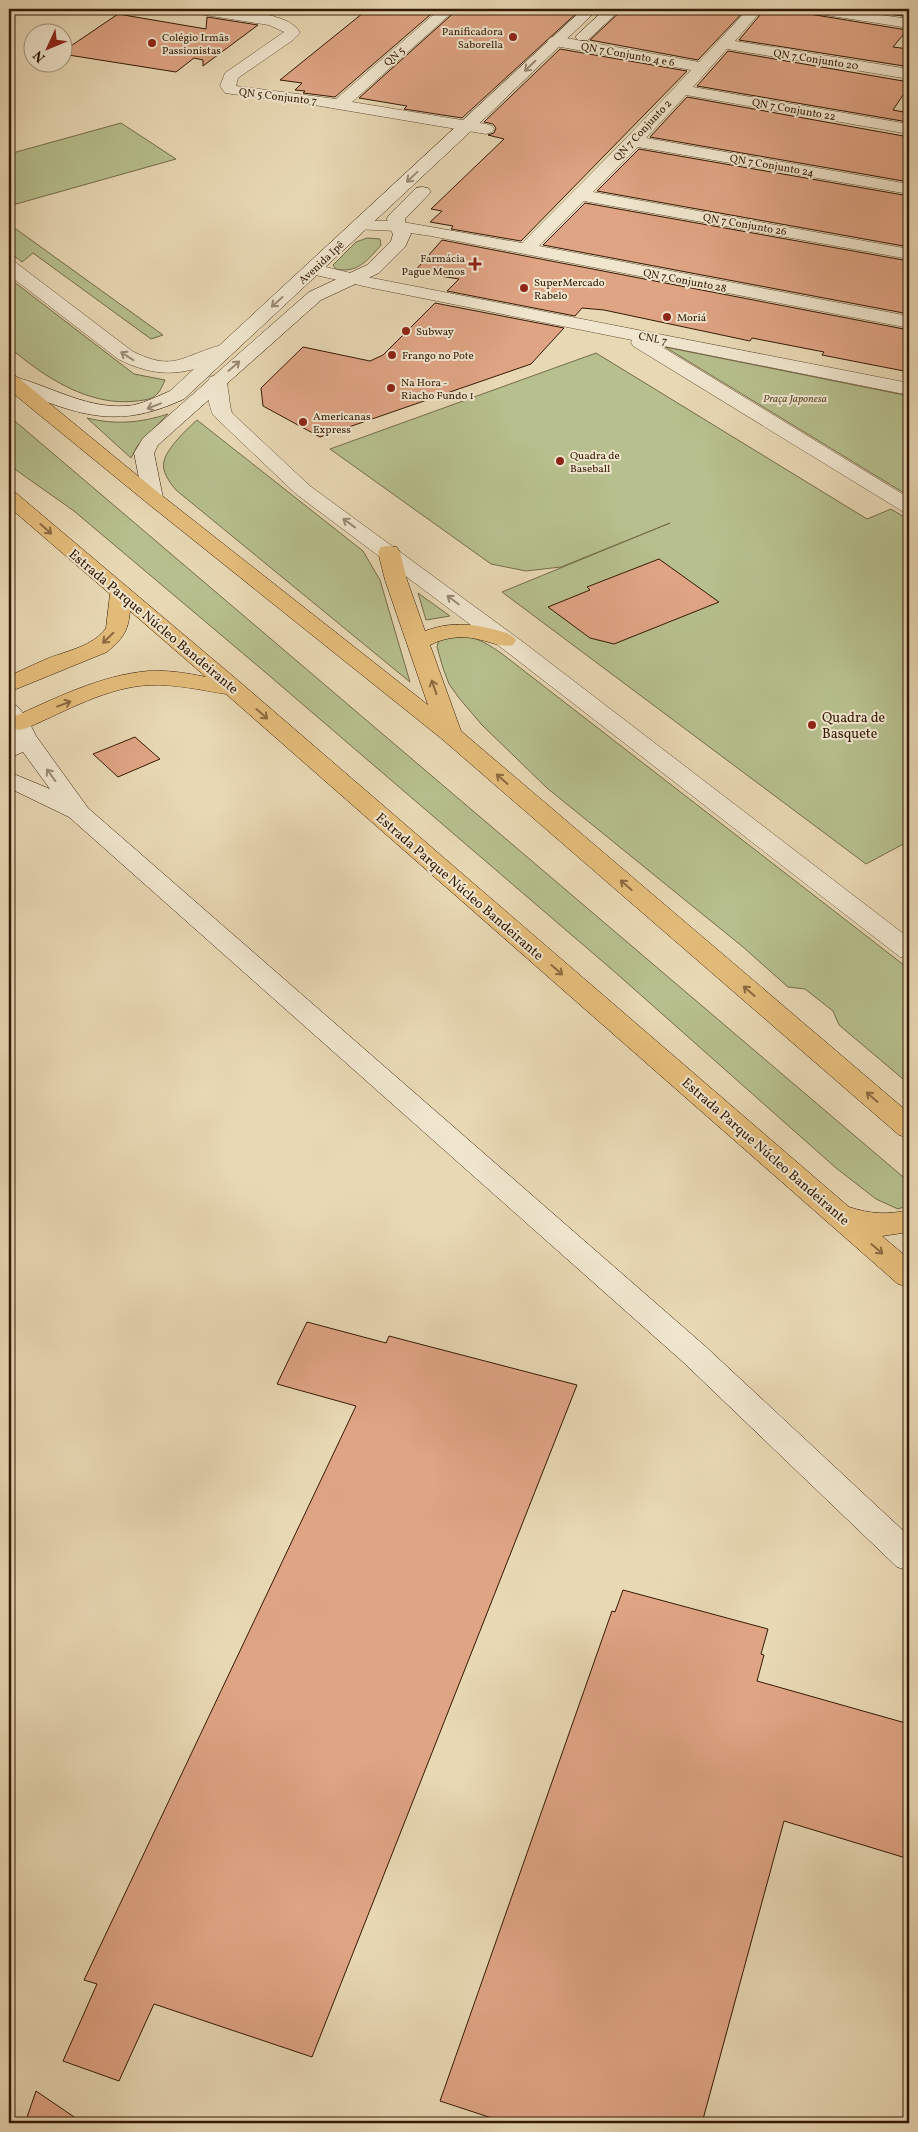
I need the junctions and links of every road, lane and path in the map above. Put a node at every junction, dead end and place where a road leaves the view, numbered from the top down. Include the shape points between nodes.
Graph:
1 (192, 9) edge
2 (449, 9) edge
3 (591, 9) edge
4 (614, 9) edge
5 (756, 9) edge
6 (812, 9) edge
7 (909, 24) edge
8 (555, 41) junction
9 (723, 44) junction
10 (575, 45) junction
11 (701, 67) junction
12 (909, 74) edge
13 (680, 90) junction
14 (340, 104) junction
15 (467, 125) junction
16 (486, 129) junction
17 (909, 129) edge
18 (634, 140) junction
19 (472, 143) dead end
20 (430, 184) dead end
21 (909, 189) edge
22 (580, 195) junction
23 (360, 225) junction
24 (398, 235) junction
25 (526, 249) junction
26 (909, 254) edge
27 (9, 266) edge
28 (313, 269) junction
29 (374, 269) junction
30 (353, 279) junction
31 (397, 288) junction
32 (909, 322) edge
33 (624, 332) junction
34 (222, 352) junction
35 (10, 381) edge
36 (217, 381) junction
37 (909, 389) edge
38 (9, 497) edge
39 (153, 498) junction
40 (909, 507) edge
41 (389, 552) junction
42 (121, 593) junction
43 (505, 640) junction
44 (418, 642) junction
45 (9, 685) edge
46 (233, 688) junction
47 (15, 731) edge
48 (450, 734) junction
49 (9, 779) edge
50 (79, 813) junction
51 (909, 951) edge
52 (909, 1128) edge
53 (837, 1214) junction
54 (909, 1221) edge
55 (909, 1276) edge
56 (909, 1557) edge

1 - 14 street, QN 5 Conjunto 7 via 273,21 291,30 288,37 231,76 229,88 237,92
2 - 14 street, QN 5
3 - 8 street, Avenida Ipê
4 - 10 street
5 - 9 street, QN 7 Conjunto 2
6 - 7 street
8 - 10 street, QN 7 Conjunto 4 e 6
8 -> 15 street, Avenida Ipê
9 - 11 street, QN 7 Conjunto 2
9 - 12 street, QN 7 Conjunto 20
10 - 11 street, QN 7 Conjunto 4 e 6
10 - 16 street
11 - 13 street, QN 7 Conjunto 2
13 - 17 street, QN 7 Conjunto 22
13 - 18 street, QN 7 Conjunto 2
14 - 15 street, QN 5 Conjunto 7
15 - 16 street, QN 5 Conjunto 7
15 -> 23 street, Avenida Ipê
16 - 19 street
18 - 21 street, QN 7 Conjunto 24
18 - 22 street, QN 7 Conjunto 2
20 - 24 street, Avenida Ipê via 396,218
22 - 25 street, QN 7 Conjunto 2
22 - 26 street, QN 7 Conjunto 26
23 - 24 street, QN 7 Conjunto 28
23 - 28 street, Avenida Ipê
24 - 25 street, QN 7 Conjunto 28 via 421,239 461,237
24 - 29 street, Avenida Ipê
25 - 32 street, QN 7 Conjunto 28
34 -> 27 street via 184,367 166,369 145,365 125,355
28 - 30 street, CNL 7
28 -> 34 street, Avenida Ipê
29 - 30 street, Avenida Ipê
29 - 31 street, CNL 7
30 - 31 street, CNL 7
36 -> 30 street, Avenida Ipê via 316,296
31 - 33 street, CNL 7
33 - 37 street, CNL 7
33 - 40 street
34 -> 35 street, Avenida Ipê via 177,395 152,408 138,411 121,413 90,409
35 - 39 highway
36 - 39 street, Avenida Ipê via 150,442 144,453
41 -> 36 street via 303,490 223,415 218,404
38 -> 42 highway, Estrada Parque Núcleo Bandeirante
39 - 48 highway
43 -> 41 street
41 - 44 highway
42 -> 45 highway via 117,628 99,647
42 - 46 highway, Estrada Parque Núcleo Bandeirante
43 - 44 highway via 481,632 452,630
43 - 51 street
48 -> 44 highway
47 -> 46 highway via 112,686 132,681 165,679
46 -> 53 highway, Estrada Parque Núcleo Bandeirante
50 -> 47 street
52 -> 48 highway
49 - 50 street
50 - 56 street via 686,1348
53 - 54 highway via 878,1226
53 -> 55 highway, Estrada Parque Núcleo Bandeirante

